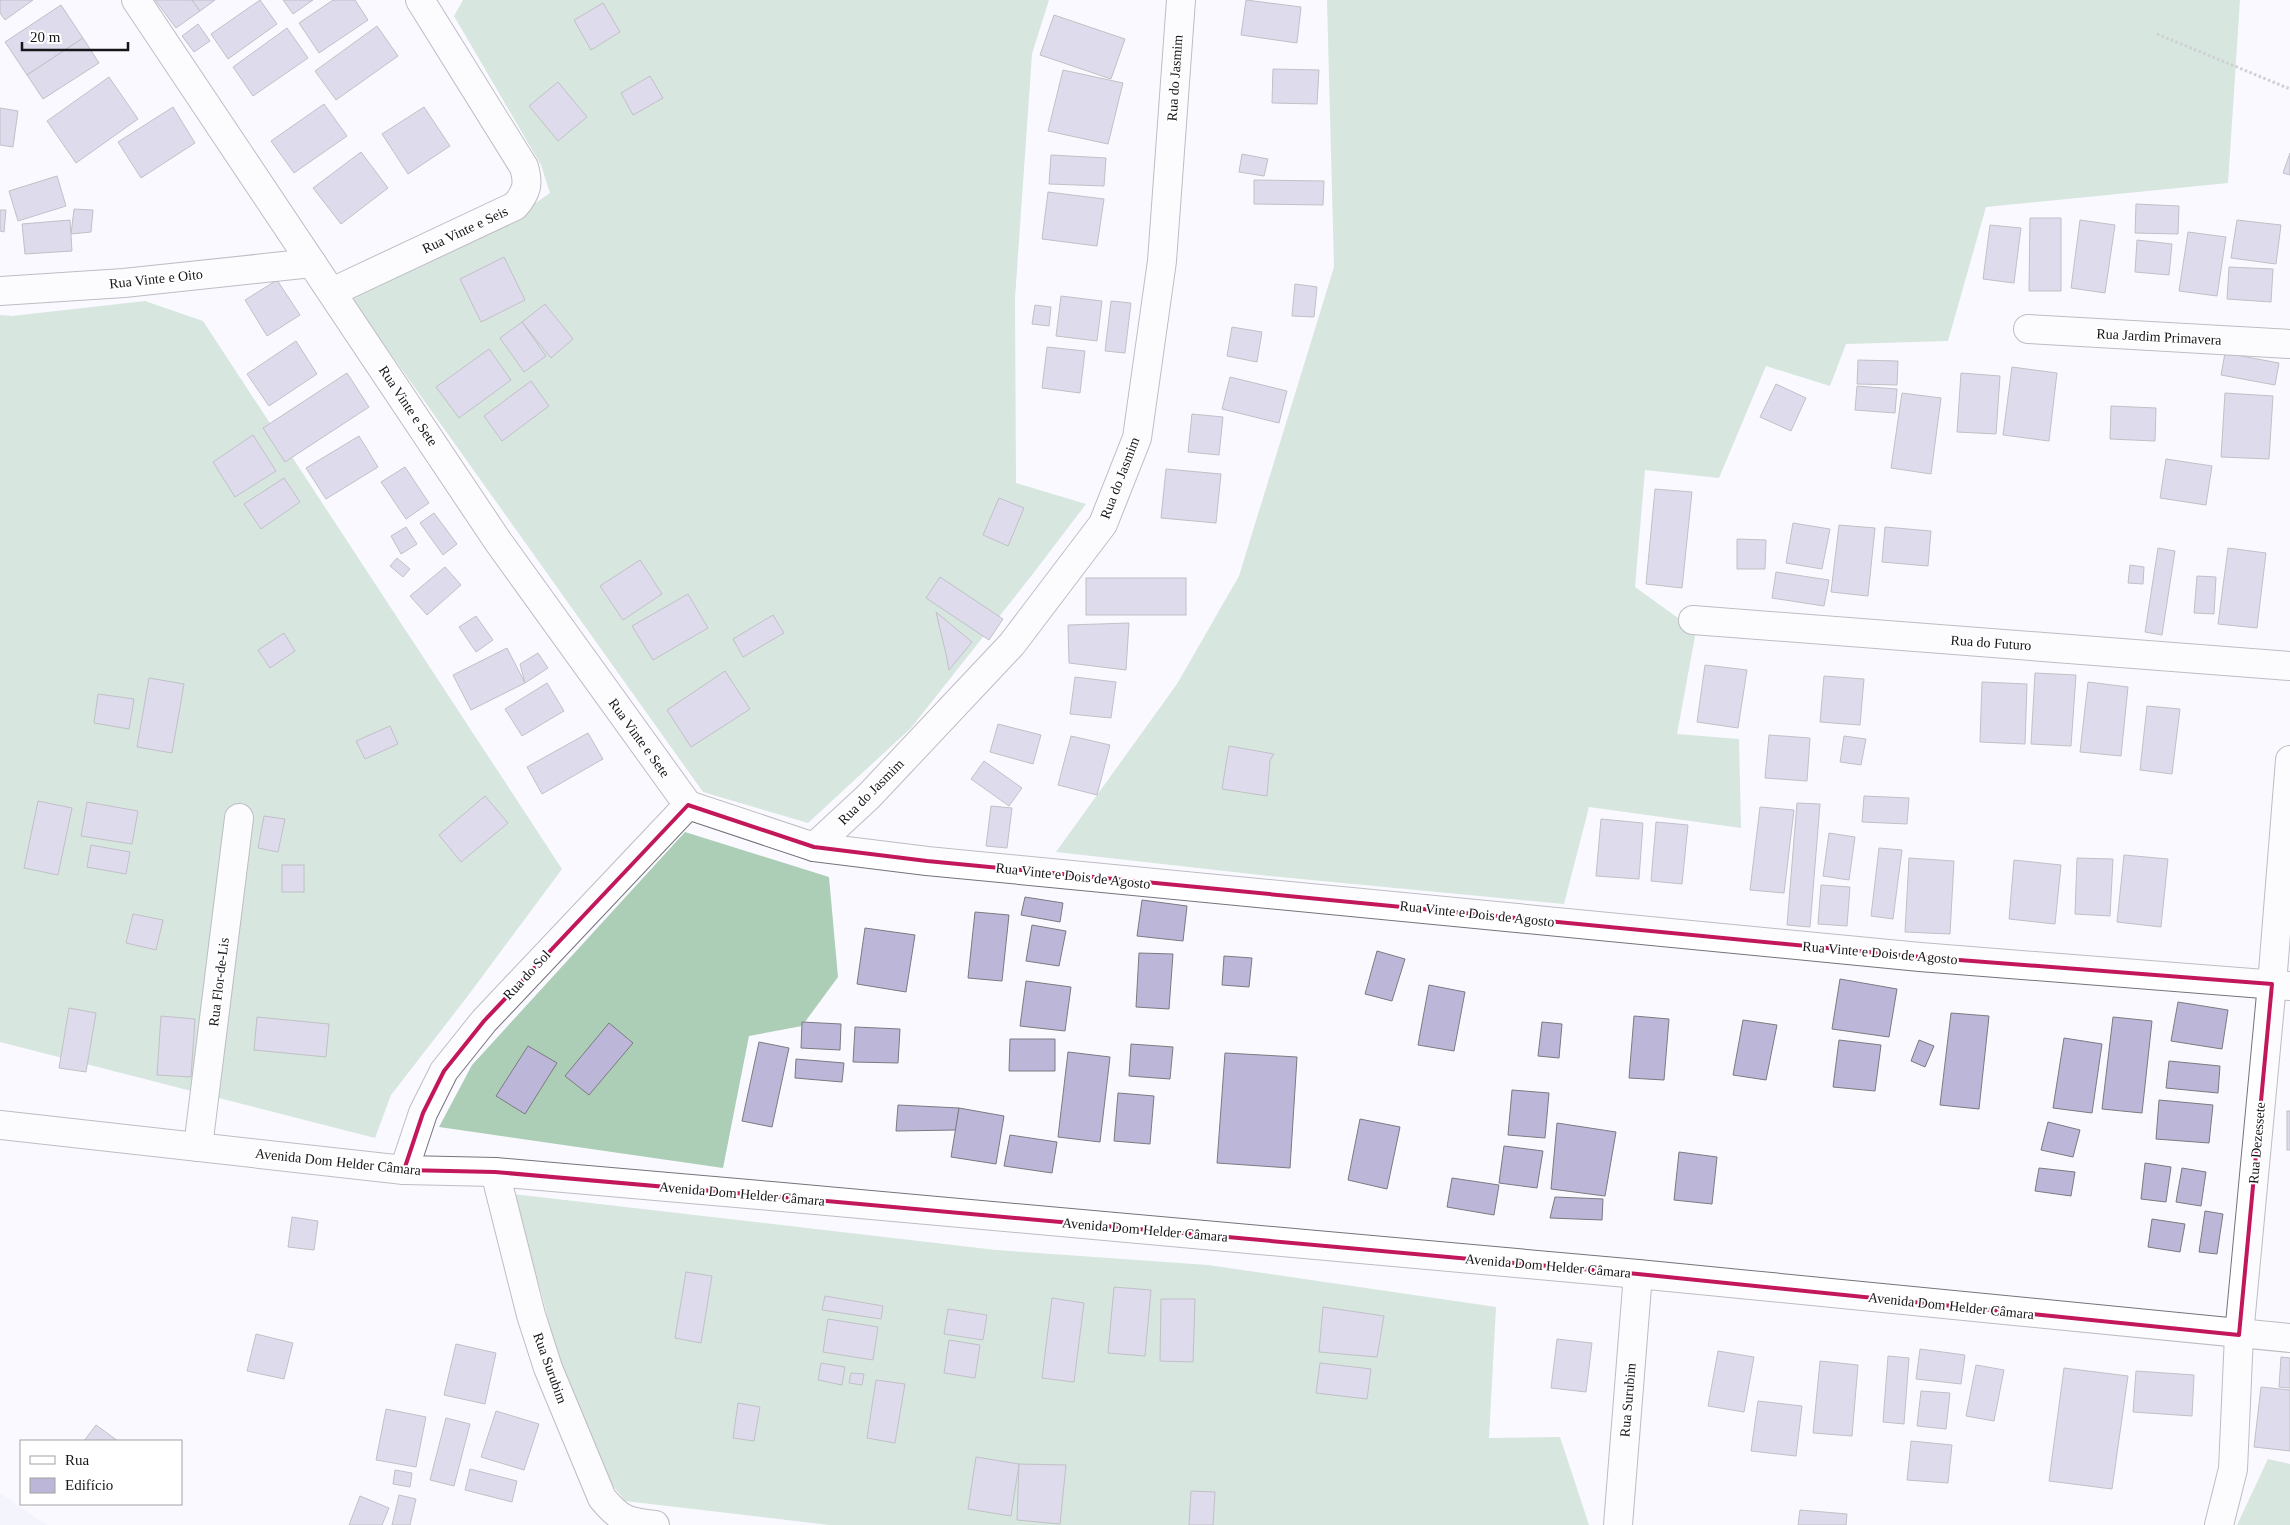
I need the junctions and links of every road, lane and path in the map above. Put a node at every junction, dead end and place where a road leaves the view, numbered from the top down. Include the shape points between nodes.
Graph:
1 (136, 0) edge
2 (420, 0) edge
3 (1181, 0) edge
4 (2157, 34) dead end
5 (2290, 89) edge
6 (312, 263) junction
7 (0, 291) edge
8 (332, 292) junction
9 (2028, 329) dead end
10 (2290, 344) edge
11 (1693, 620) dead end
12 (2290, 666) edge
13 (2290, 760) edge
14 (688, 805) junction
15 (239, 818) dead end
16 (814, 847) junction
17 (2281, 985) edge
18 (0, 1124) edge
19 (198, 1147) junction
20 (404, 1170) junction
21 (495, 1172) junction
22 (1638, 1274) junction
23 (2239, 1335) junction
24 (2290, 1338) edge
25 (656, 1525) edge
26 (1618, 1525) edge
27 (2219, 1525) edge

1 - 6 street, Rua Vinte e Sete
2 - 8 street, Rua Vinte e Seis via 524,166 528,181 525,194 515,206
3 - 16 street, Rua do Jasmim via 1162,262 1138,438 1103,524 1012,644 869,796
4 - 5 path
6 - 7 street, Rua Vinte e Oito via 124,284
6 - 8 street, Rua Vinte e Sete
8 - 14 street, Rua Vinte e Sete via 497,540
9 - 10 street, Rua Jardim Primavera
11 - 12 street, Rua do Futuro
13 - 17 street, Rua Dezessete
14 - 16 street, Rua Vinte e Dois de Agosto
14 - 20 street, Rua do Sol via 466,1042 444,1072 423,1113
15 - 19 street, Rua Flor-de-Lis
16 - 17 street, Rua Vinte e Dois de Agosto via 927,862 1920,957
17 - 23 street, Rua Dezessete
18 - 19 street, Avenida Dom Helder Câmara
19 - 20 street, Avenida Dom Helder Câmara
20 - 21 street, Avenida Dom Helder Câmara
21 - 22 street, Avenida Dom Helder Câmara
21 - 25 street, Rua Surubim via 531,1315 548,1368 602,1498 623,1519
22 - 23 street, Avenida Dom Helder Câmara
22 - 26 street, Rua Surubim
23 - 24 street, Avenida Dom Helder Câmara
23 - 27 street, Rua Dezessete via 2233,1469

